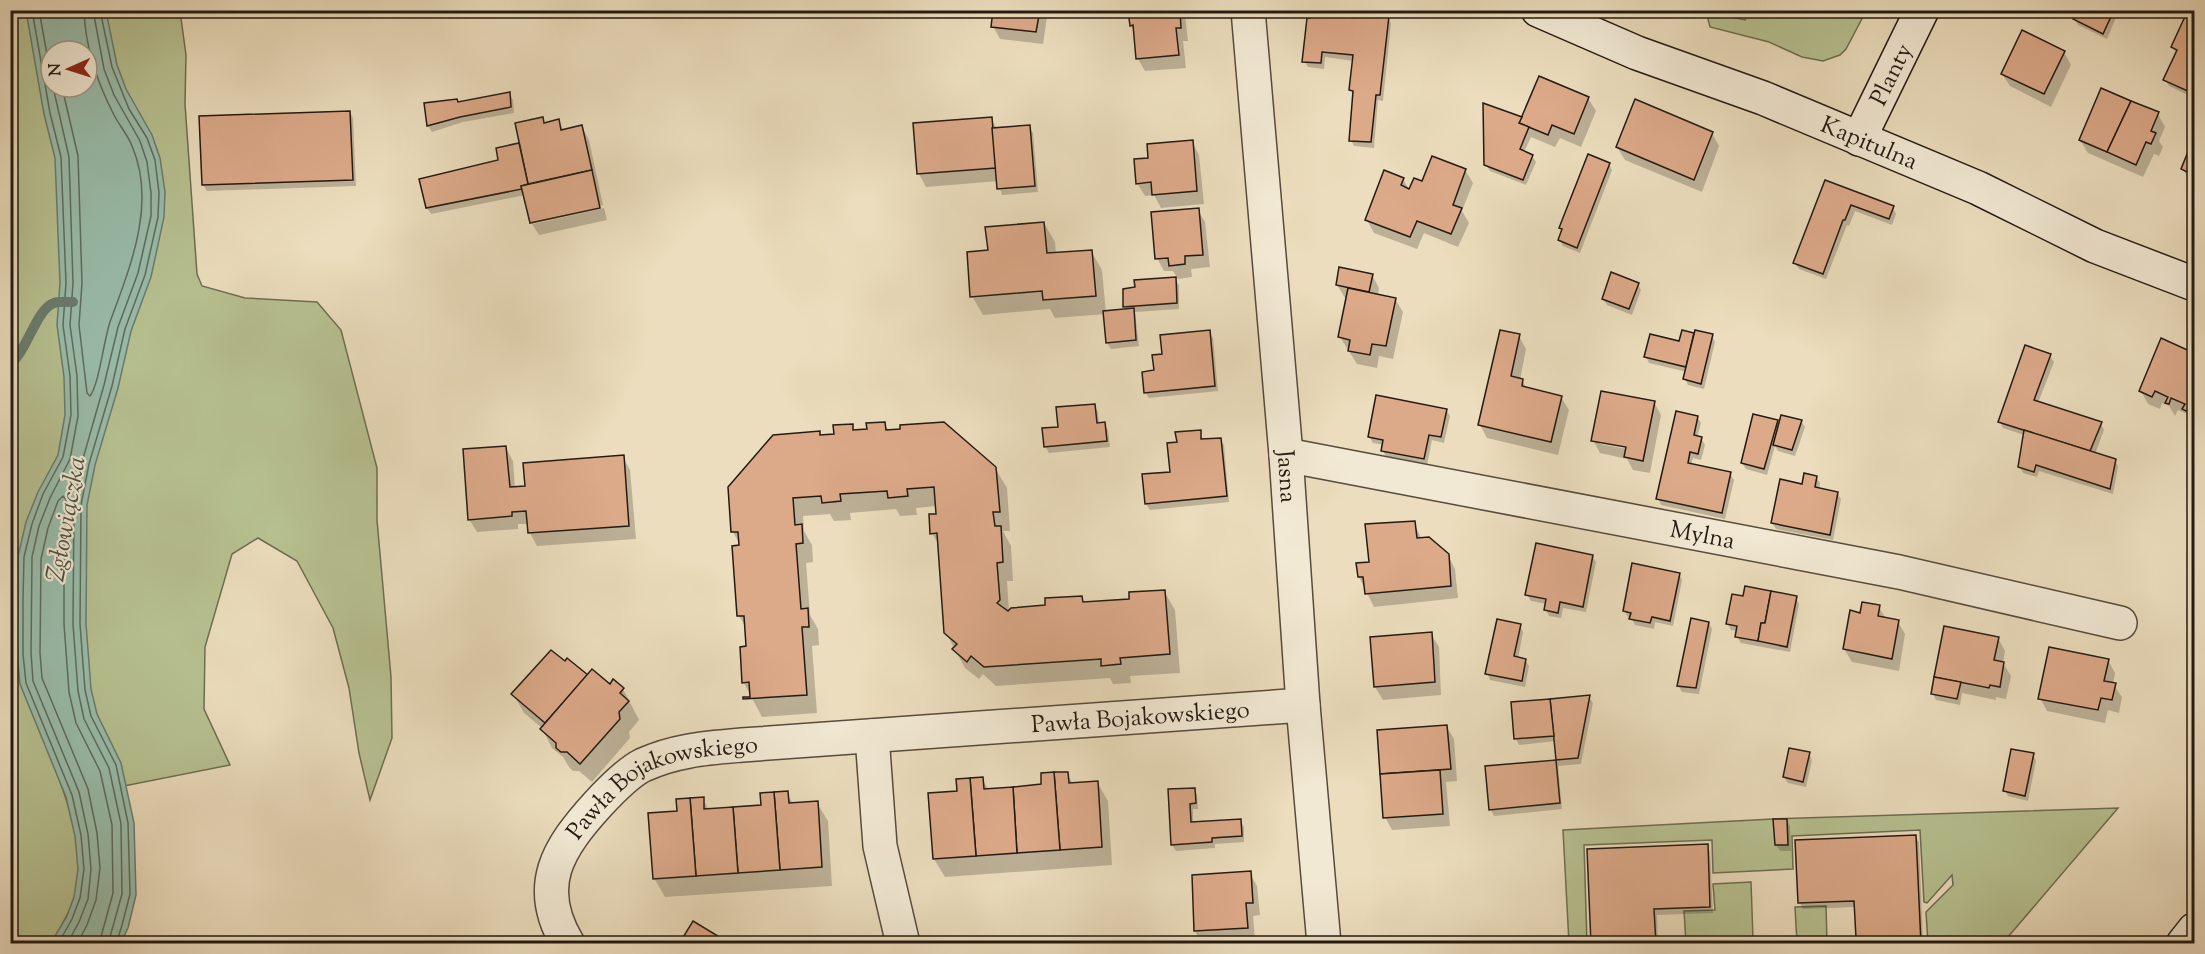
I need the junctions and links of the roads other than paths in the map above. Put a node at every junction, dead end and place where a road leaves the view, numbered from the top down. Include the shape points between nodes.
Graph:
1 (1248, 10) edge
2 (1538, 10) edge
3 (1922, 10) edge
4 (1859, 139) junction
5 (2194, 284) edge
6 (1286, 455) junction
7 (2120, 623) dead end
8 (1303, 705) junction
9 (872, 736) junction
10 (2194, 930) edge
11 (568, 944) edge
12 (903, 944) edge
13 (1324, 944) edge
14 (2183, 944) edge

1 - 6 street, Jasna
2 - 4 street, Kapitulna
3 - 4 street, Planty
4 - 5 street, Kapitulna via 1978,188 2094,246
6 - 7 street, Mylna via 1899,572
6 - 8 street, Jasna
8 - 9 street, Pawła Bojakowskiego
8 - 13 street, Jasna
9 - 11 street, Pawła Bojakowskiego via 681,751 641,766 574,831 554,868 554,913
9 - 12 street via 880,846
10 - 14 street

